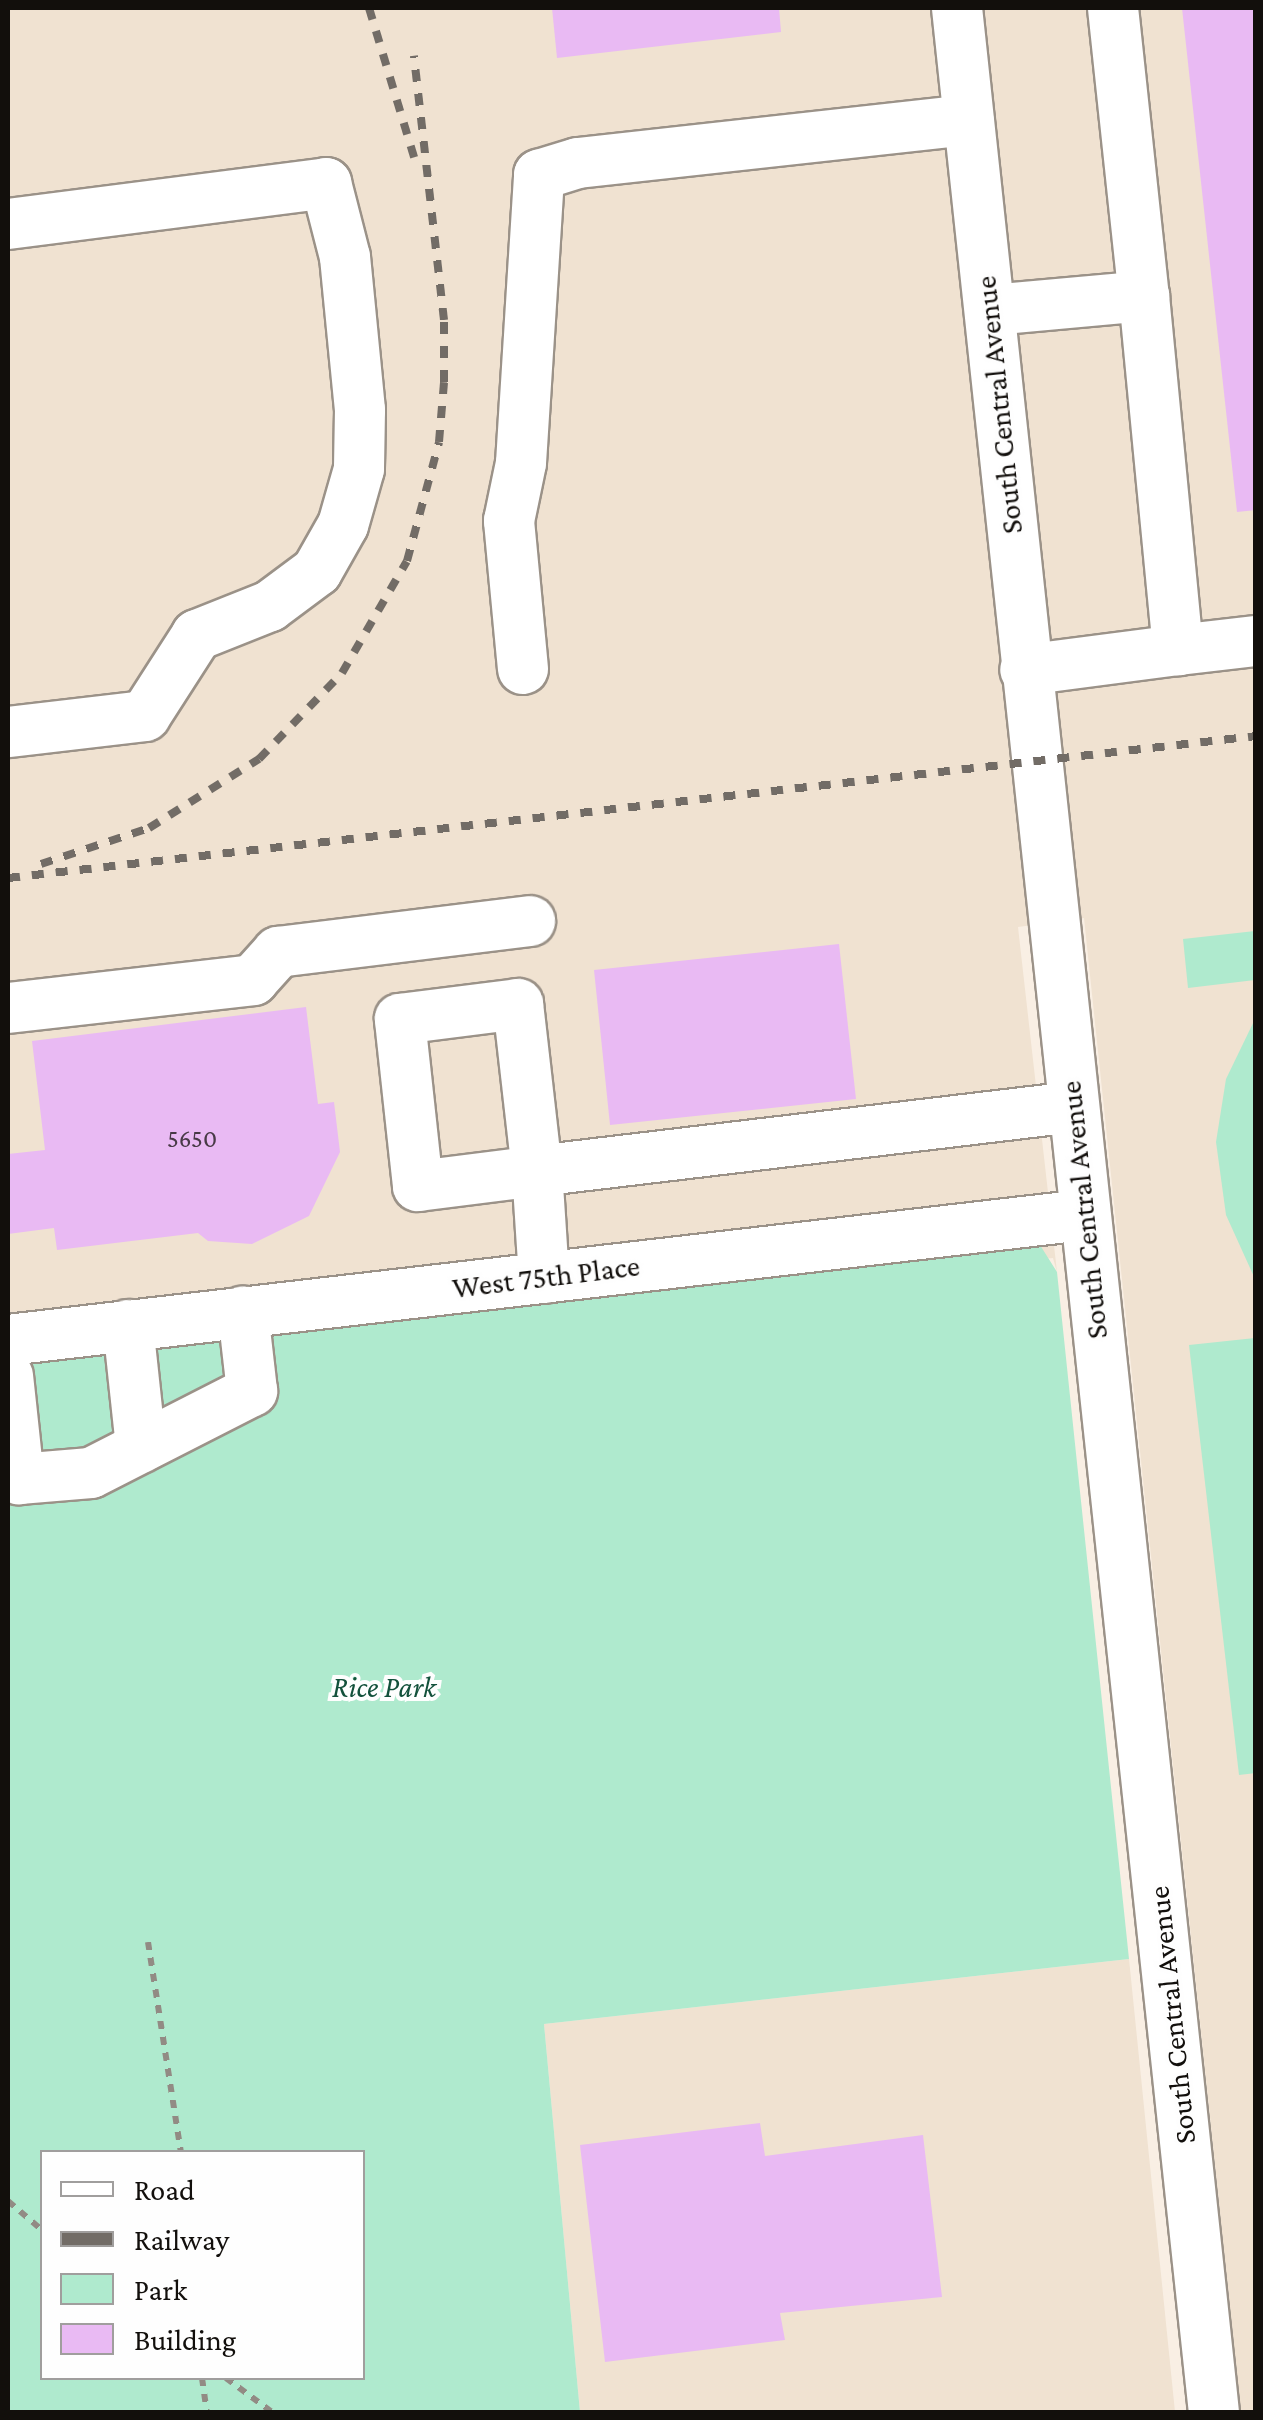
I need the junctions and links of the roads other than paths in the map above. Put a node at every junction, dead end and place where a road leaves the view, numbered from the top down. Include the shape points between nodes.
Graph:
1 (957, 8) edge
2 (1113, 8) edge
3 (969, 120) junction
4 (8, 224) edge
5 (1144, 296) junction
6 (991, 310) junction
7 (1256, 640) edge
8 (1178, 650) junction
9 (523, 669) dead end
10 (1025, 670) junction
11 (8, 732) edge
12 (530, 921) dead end
13 (8, 1008) edge
14 (1073, 1106) junction
15 (1084, 1215) junction
16 (544, 1278) junction
17 (243, 1312) junction
18 (128, 1325) junction
19 (8, 1340) edge
20 (8, 1376) edge
21 (142, 1447) junction
22 (1214, 2412) edge

1 - 3 street, South Central Avenue
2 - 5 street
3 - 6 street, South Central Avenue
3 - 9 street via 578,164 539,175 520,463 509,522
4 - 11 street via 326,183 345,256 360,410 360,469 342,525 317,571 270,606 197,634 145,716
5 - 6 street
5 - 8 street
6 - 10 street, South Central Avenue
7 - 8 street
8 - 10 street
10 - 14 street, South Central Avenue
12 - 13 street via 278,952 253,980
14 - 15 street, South Central Avenue
14 - 16 street via 537,1171
15 - 16 street, West 75th Place
15 - 22 street, South Central Avenue
16 - 17 street, West 75th Place
17 - 18 street, West 75th Place
17 - 21 street via 252,1391
18 - 19 street, West 75th Place
18 - 21 street
20 - 21 street via 19,1480 91,1473

